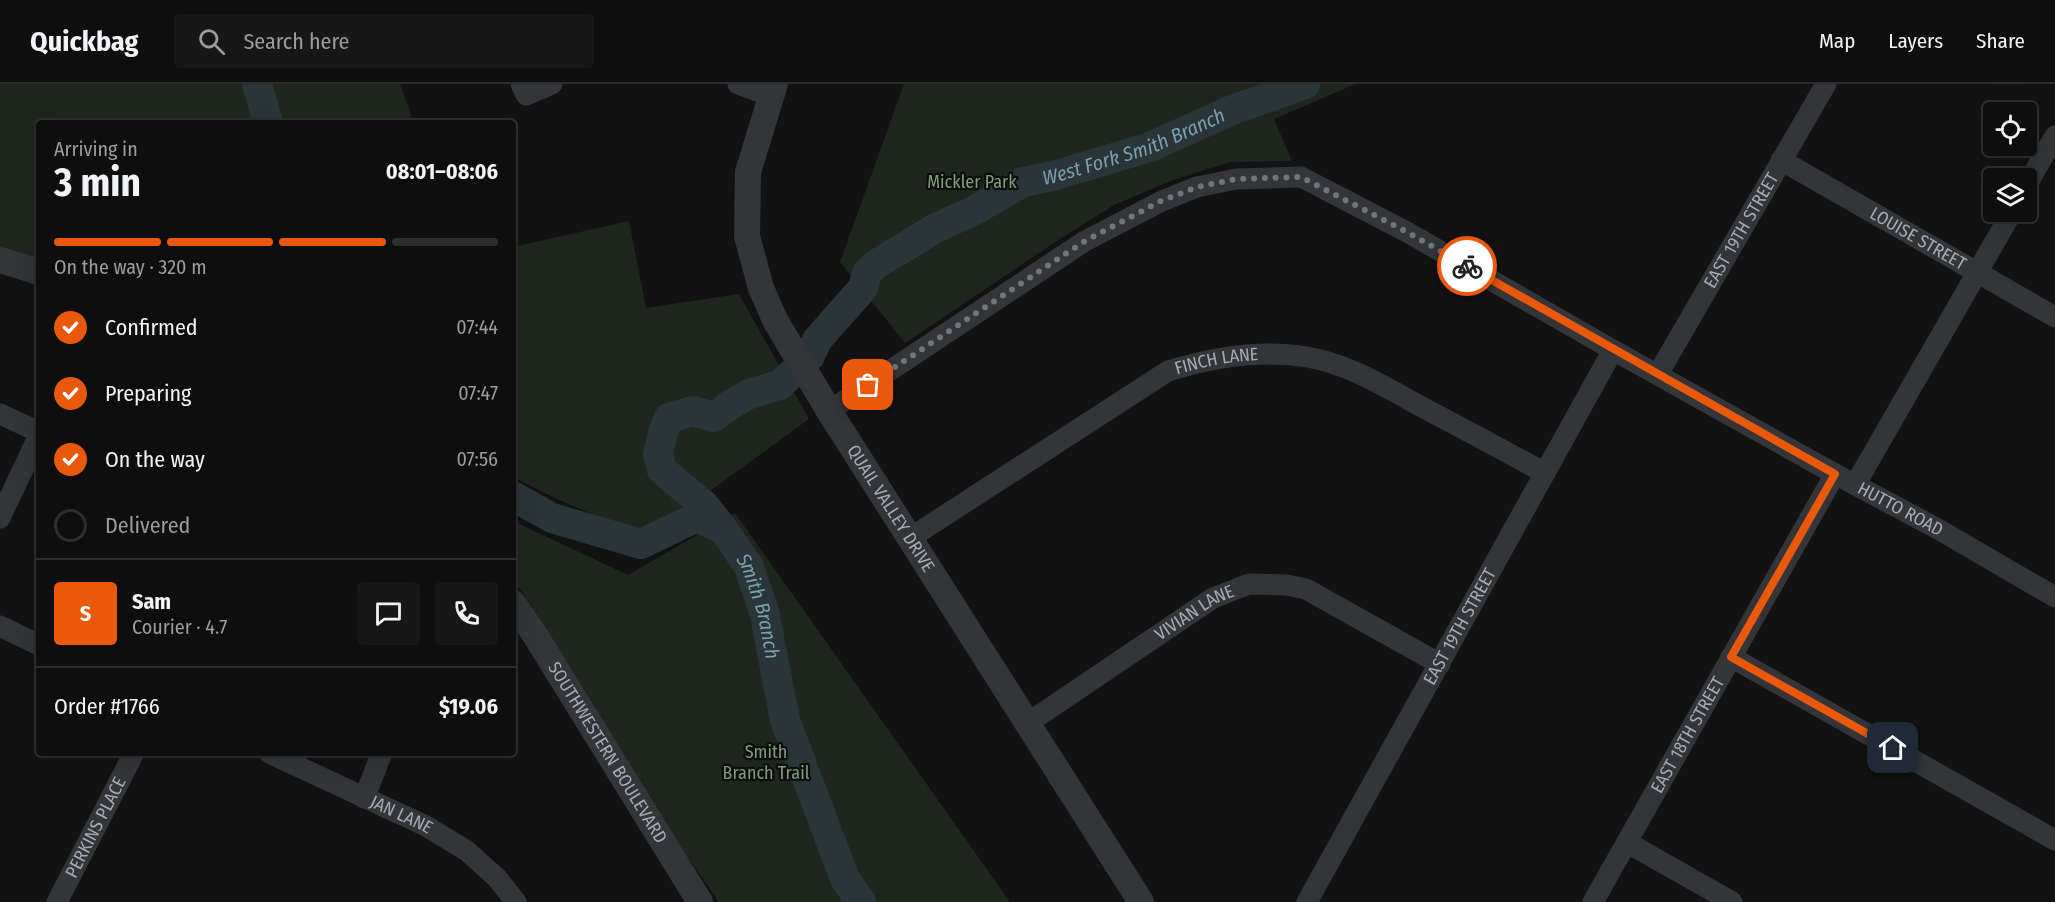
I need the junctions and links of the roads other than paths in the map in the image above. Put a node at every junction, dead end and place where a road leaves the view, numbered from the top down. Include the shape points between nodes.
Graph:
1 (552, 84) edge
2 (738, 84) edge
3 (1826, 84) edge
4 (524, 89) edge
5 (773, 90) edge
6 (2055, 136) edge
7 (1781, 160) junction
8 (2036, 168) edge
9 (2006, 222) edge
10 (0, 260) edge
11 (36, 271) edge
12 (1976, 273) junction
13 (2055, 317) edge
14 (1613, 350) junction
15 (1658, 374) junction
16 (829, 411) junction
17 (0, 414) edge
18 (36, 432) edge
19 (36, 440) edge
20 (1545, 473) junction
21 (1835, 474) junction
22 (1855, 485) junction
23 (0, 518) edge
24 (910, 538) junction
25 (2054, 594) edge
26 (516, 607) edge
27 (0, 626) edge
28 (36, 644) edge
29 (1731, 657) junction
30 (1440, 664) junction
31 (1028, 723) junction
32 (132, 756) edge
33 (274, 756) edge
34 (381, 756) edge
35 (364, 798) junction
36 (2055, 840) edge
37 (1628, 843) junction
38 (59, 901) edge
39 (516, 902) edge
40 (700, 902) edge
41 (1141, 902) edge
42 (1307, 902) edge
43 (1593, 902) edge
44 (1732, 902) edge

1 - 4 street
2 - 5 street
3 - 7 street, EAST 19TH STREET
5 - 16 street, QUAIL VALLEY DRIVE via 748,172 747,236 761,288
6 - 8 street
7 - 12 street, LOUISE STREET
7 - 15 street, EAST 19TH STREET
9 - 12 street
10 - 11 street
12 - 13 street, LOUISE STREET
12 - 22 street
14 - 15 street, HUTTO ROAD
14 - 16 street, HUTTO ROAD via 1407,232 1301,177 1236,179 1197,187 1161,201 1085,241
14 - 20 street, EAST 19TH STREET
15 - 21 street, HUTTO ROAD
16 - 24 street, QUAIL VALLEY DRIVE
17 - 18 street
19 - 23 street
20 - 24 street, FINCH LANE via 1344,367 1298,356 1238,355 1168,371
20 - 30 street, EAST 19TH STREET
21 - 22 street, HUTTO ROAD
21 - 29 street, EAST 18TH STREET
22 - 25 street, HUTTO ROAD
24 - 31 street, QUAIL VALLEY DRIVE
26 - 40 street, SOUTHWESTERN BOULEVARD
27 - 28 street
29 - 36 street
29 - 37 street, EAST 18TH STREET
30 - 31 street, VIVIAN LANE via 1306,589 1250,584 1213,598
30 - 42 street, EAST 19TH STREET
31 - 41 street, QUAIL VALLEY DRIVE
32 - 38 street, PERKINS PLACE
33 - 35 street, JAN LANE
34 - 35 street
35 - 39 street, JAN LANE via 426,826 467,851
37 - 43 street, EAST 18TH STREET
37 - 44 street

